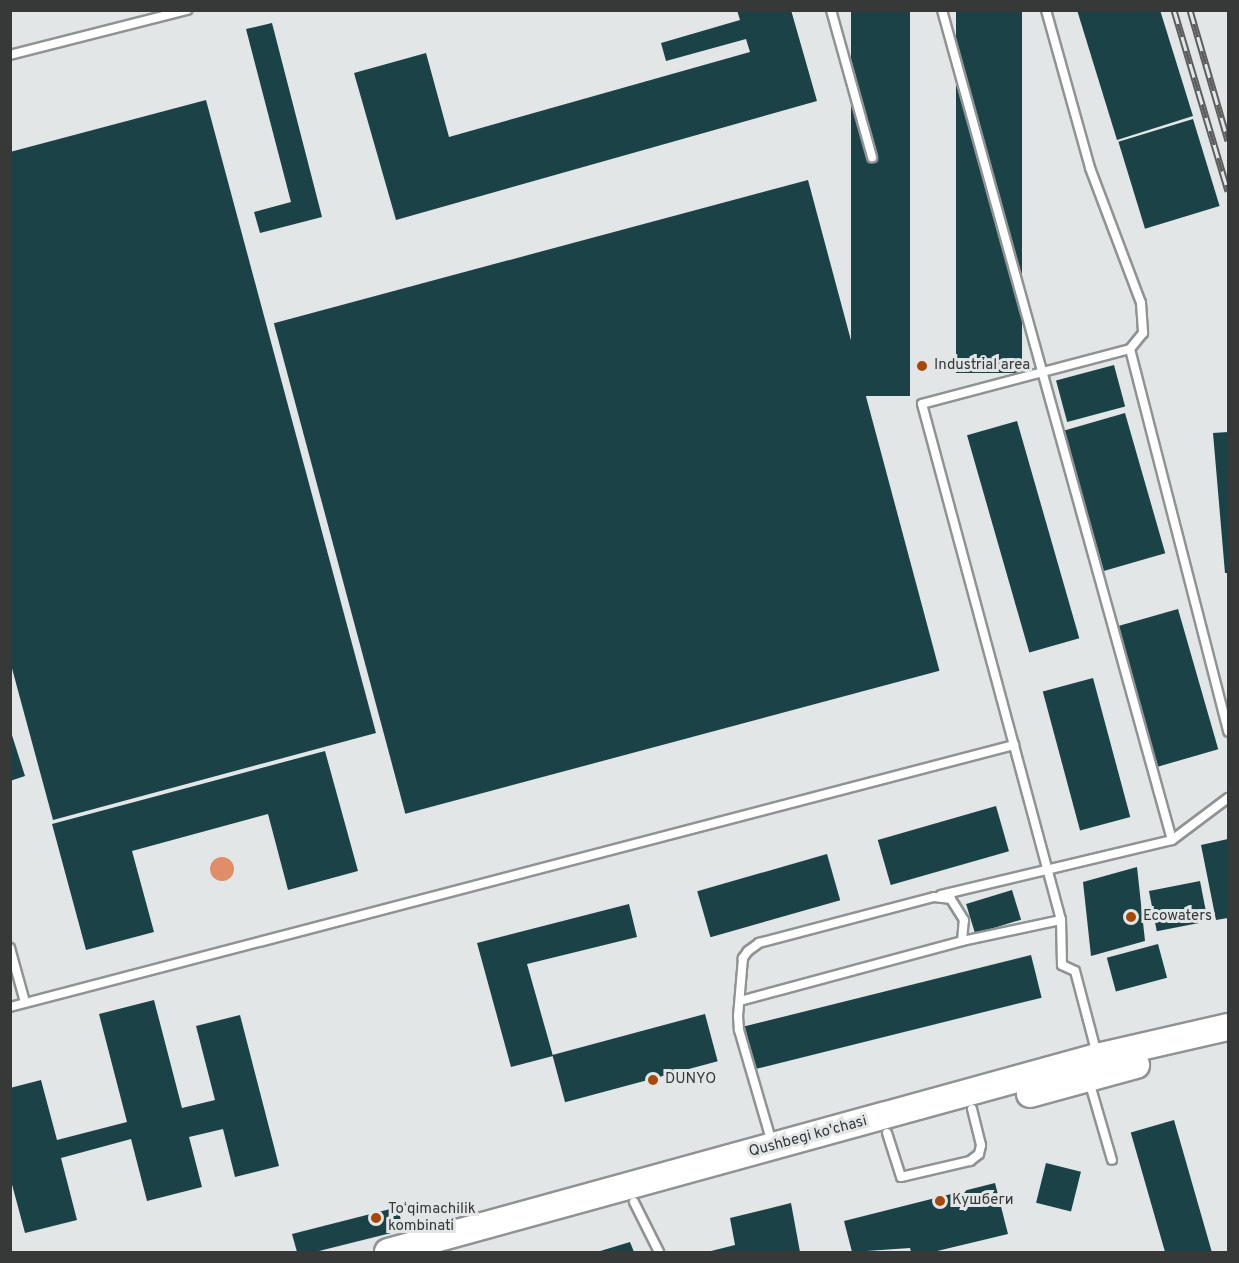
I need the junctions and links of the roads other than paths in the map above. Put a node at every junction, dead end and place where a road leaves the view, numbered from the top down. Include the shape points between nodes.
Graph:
1 (187, 10) edge
2 (831, 10) edge
3 (942, 10) edge
4 (1046, 10) edge
5 (10, 55) edge
6 (872, 157) dead end
7 (1130, 349) junction
8 (1040, 375) junction
9 (1228, 732) edge
10 (1014, 745) junction
11 (1228, 798) edge
12 (1172, 840) junction
13 (1048, 870) junction
14 (934, 897) junction
15 (1061, 920) junction
16 (962, 941) junction
17 (10, 948) edge
18 (740, 1000) junction
19 (25, 1002) junction
20 (10, 1007) edge
21 (1228, 1027) edge
22 (1228, 1040) edge
23 (1096, 1070) junction
24 (972, 1109) junction
25 (887, 1133) junction
26 (773, 1146) junction
27 (1112, 1160) dead end
28 (634, 1202) junction
29 (452, 1246) edge
30 (388, 1252) edge
31 (659, 1252) edge

1 - 5 lane
2 - 6 lane
3 - 8 lane
4 - 7 lane via 1090,168 1141,303 1143,333
7 - 8 lane
7 - 9 lane
8 - 10 lane via 922,404
8 - 12 lane
10 - 13 lane
10 - 19 lane
11 - 12 lane
12 - 13 lane
13 - 14 lane
13 - 15 lane
14 - 16 lane via 951,899 958,907 964,920
14 - 18 lane via 759,943 743,958
15 - 16 lane
15 - 23 lane via 1062,965 1075,971
16 - 18 lane
17 - 19 lane
18 - 26 lane via 739,1030
19 - 20 lane
21 - 23 main road, Qushbegi ko'chasi
22 - 23 main road, Qushbegi ko'chasi
23 - 24 main road, Qushbegi ko'chasi
23 - 26 main road, Qushbegi ko'chasi
23 - 27 lane
24 - 25 main road, Qushbegi ko'chasi
24 - 25 lane via 981,1145 979,1154 969,1161 901,1177
25 - 28 main road, Qushbegi ko'chasi
26 - 29 main road, Qushbegi ko'chasi
28 - 29 main road, Qushbegi ko'chasi
28 - 31 lane
29 - 30 main road, Qushbegi ko'chasi

